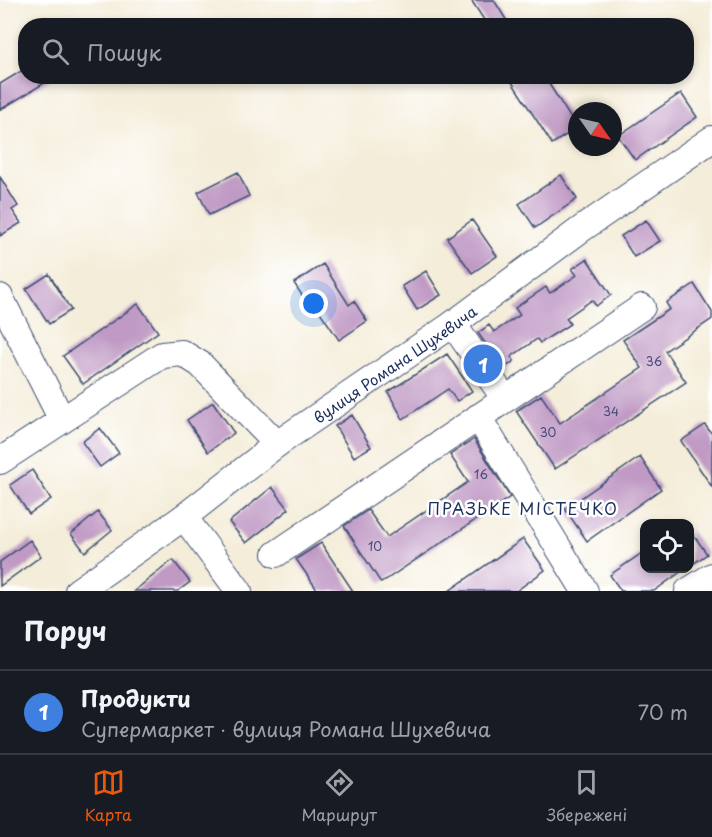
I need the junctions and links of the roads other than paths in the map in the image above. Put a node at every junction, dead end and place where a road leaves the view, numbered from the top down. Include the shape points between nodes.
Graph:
1 (712, 139) edge
2 (0, 297) edge
3 (642, 307) dead end
4 (453, 324) junction
5 (505, 399) junction
6 (478, 417) junction
7 (62, 420) junction
8 (277, 444) junction
9 (0, 461) edge
10 (184, 517) junction
11 (276, 554) dead end
12 (712, 576) edge
13 (78, 591) edge
14 (239, 591) edge
15 (585, 591) edge
16 (688, 591) edge

1 - 4 street, вулиця Романа Шухевича
2 - 7 street
3 - 5 street
4 - 5 street
4 - 8 street, вулиця Романа Шухевича
5 - 6 street
6 - 11 street
6 - 15 street
7 - 8 street via 162,355 182,353 200,364
7 - 9 street
8 - 10 street, вулиця Романа Шухевича
10 - 13 street, вулиця Романа Шухевича
10 - 14 street
12 - 16 street

